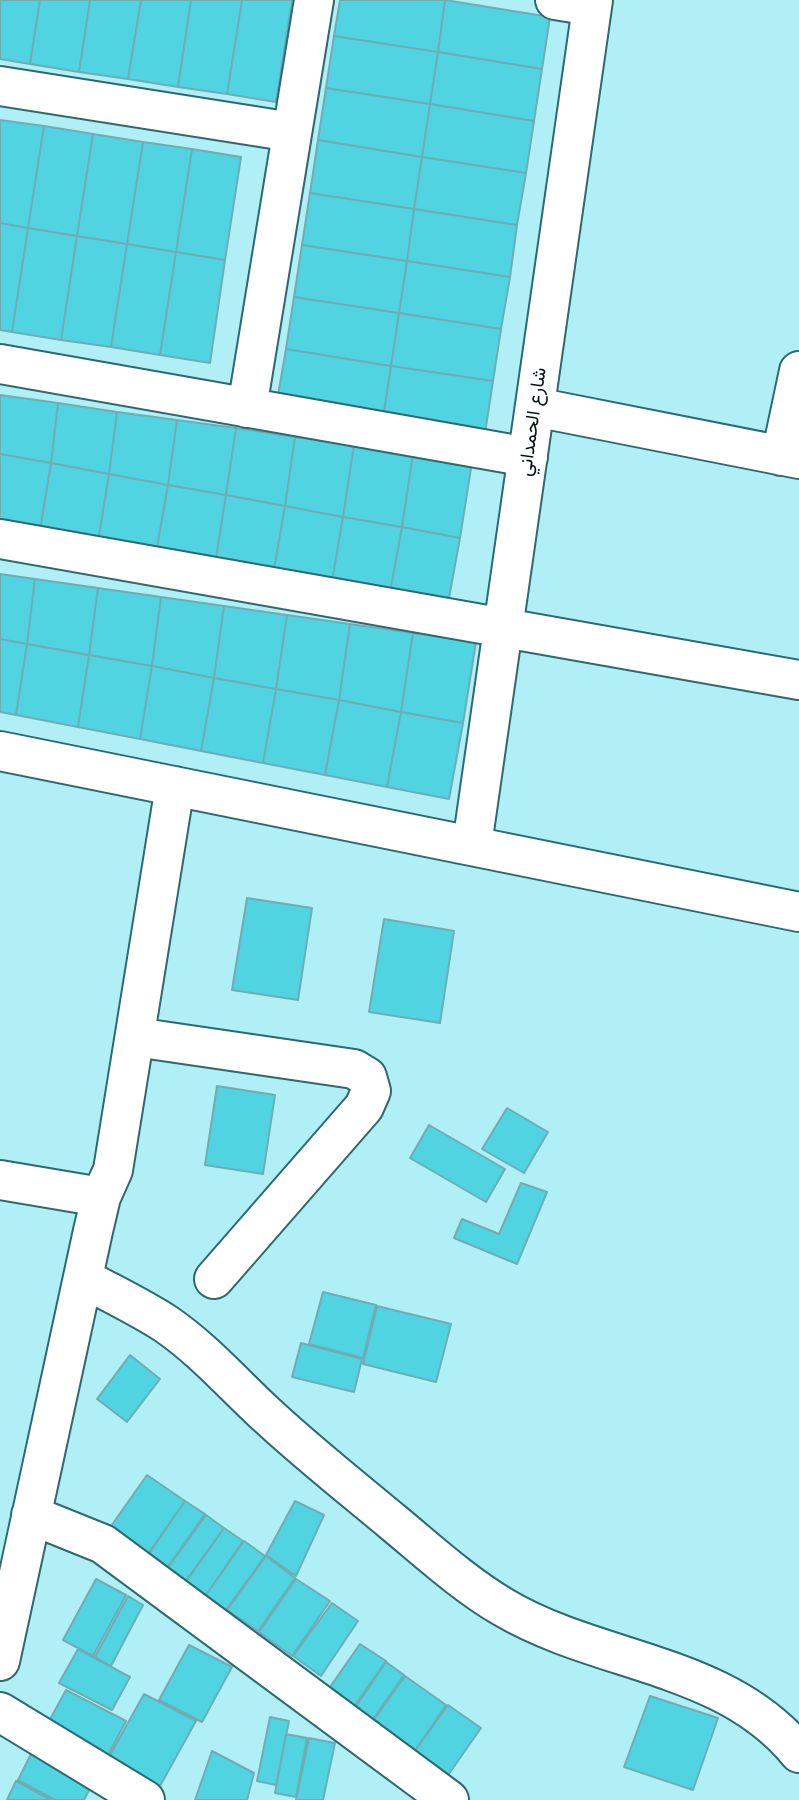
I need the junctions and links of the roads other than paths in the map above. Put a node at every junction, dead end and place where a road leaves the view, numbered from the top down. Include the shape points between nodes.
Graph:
1 (314, 0) edge
2 (555, 0) edge
3 (593, 3) edge
4 (0, 86) edge
5 (292, 132) junction
6 (0, 364) edge
7 (799, 372) edge
8 (535, 407) junction
9 (247, 408) junction
10 (528, 457) junction
11 (790, 457) edge
12 (0, 539) edge
13 (505, 628) junction
14 (799, 680) edge
15 (0, 751) edge
16 (175, 786) junction
17 (472, 845) junction
18 (799, 912) edge
19 (135, 1037) junction
20 (0, 1180) edge
21 (101, 1197) junction
22 (83, 1278) junction
23 (214, 1279) dead end
24 (31, 1515) junction
25 (0, 1661) edge
26 (0, 1712) edge
27 (799, 1753) edge
28 (145, 1800) edge
29 (449, 1800) edge

1 - 5 street
2 - 3 street
3 - 8 street, شارع الحمداني
4 - 5 street
5 - 9 street
6 - 9 street
7 - 11 street
8 - 10 street, شارع الحمداني
8 - 11 street
9 - 10 street
10 - 13 street, شارع الحمداني
12 - 13 street
13 - 14 street
13 - 17 street, شارع الحمداني
15 - 16 street
16 - 17 street
16 - 19 street
17 - 18 street
19 - 21 street via 113,1170
19 - 23 street via 354,1069 367,1077 371,1091 364,1107
20 - 21 street
21 - 22 street
22 - 24 street
22 - 27 street via 167,1325 289,1436 503,1607 564,1637 695,1680 744,1703
24 - 25 street
24 - 29 street via 103,1544
26 - 28 street

